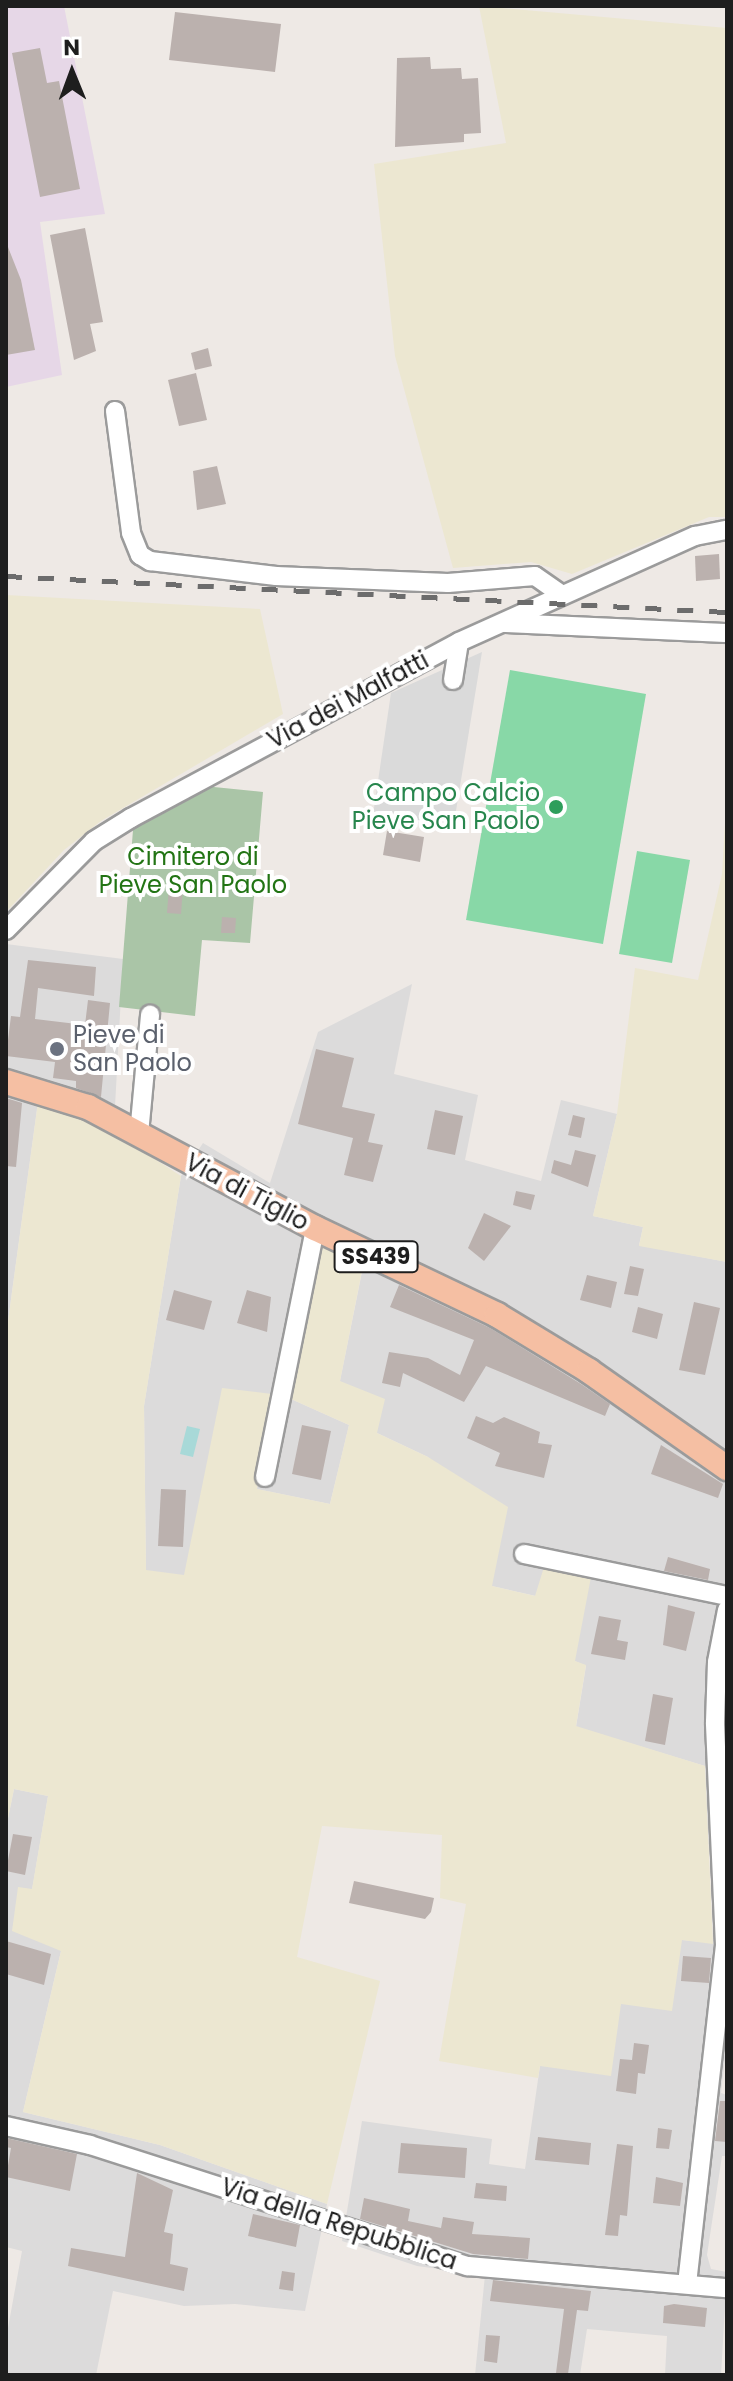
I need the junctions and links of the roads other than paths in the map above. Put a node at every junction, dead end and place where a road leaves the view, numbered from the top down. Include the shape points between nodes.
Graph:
1 (115, 411) dead end
2 (727, 530) edge
3 (561, 594) junction
4 (501, 623) junction
5 (727, 633) edge
6 (459, 642) junction
7 (453, 680) dead end
8 (6, 930) edge
9 (150, 1015) dead end
10 (6, 1082) edge
11 (139, 1134) junction
12 (315, 1228) junction
13 (727, 1468) edge
14 (265, 1477) dead end
15 (524, 1554) dead end
16 (727, 1596) edge
17 (727, 1610) edge
18 (6, 2126) edge
19 (687, 2284) junction
20 (727, 2288) edge

1 - 3 street via 131,533 140,555 150,561 276,576 448,583 535,576
2 - 3 street, Via dei Malfatti via 695,536
3 - 4 street, Via dei Malfatti
4 - 5 street
4 - 6 street, Via dei Malfatti
6 - 7 street
6 - 8 street, Via dei Malfatti via 94,841
9 - 11 street
10 - 11 main road, Via di Tiglio / SS439 via 88,1107
11 - 12 main road, Via di Tiglio / SS439
12 - 13 main road, Via di Tiglio / SS439 via 497,1315 589,1371
12 - 14 street
15 - 16 street
17 - 19 street via 717,1662 715,1722 725,1945
18 - 19 street, Via della Repubblica via 90,2145 468,2266
19 - 20 street, Via della Repubblica

